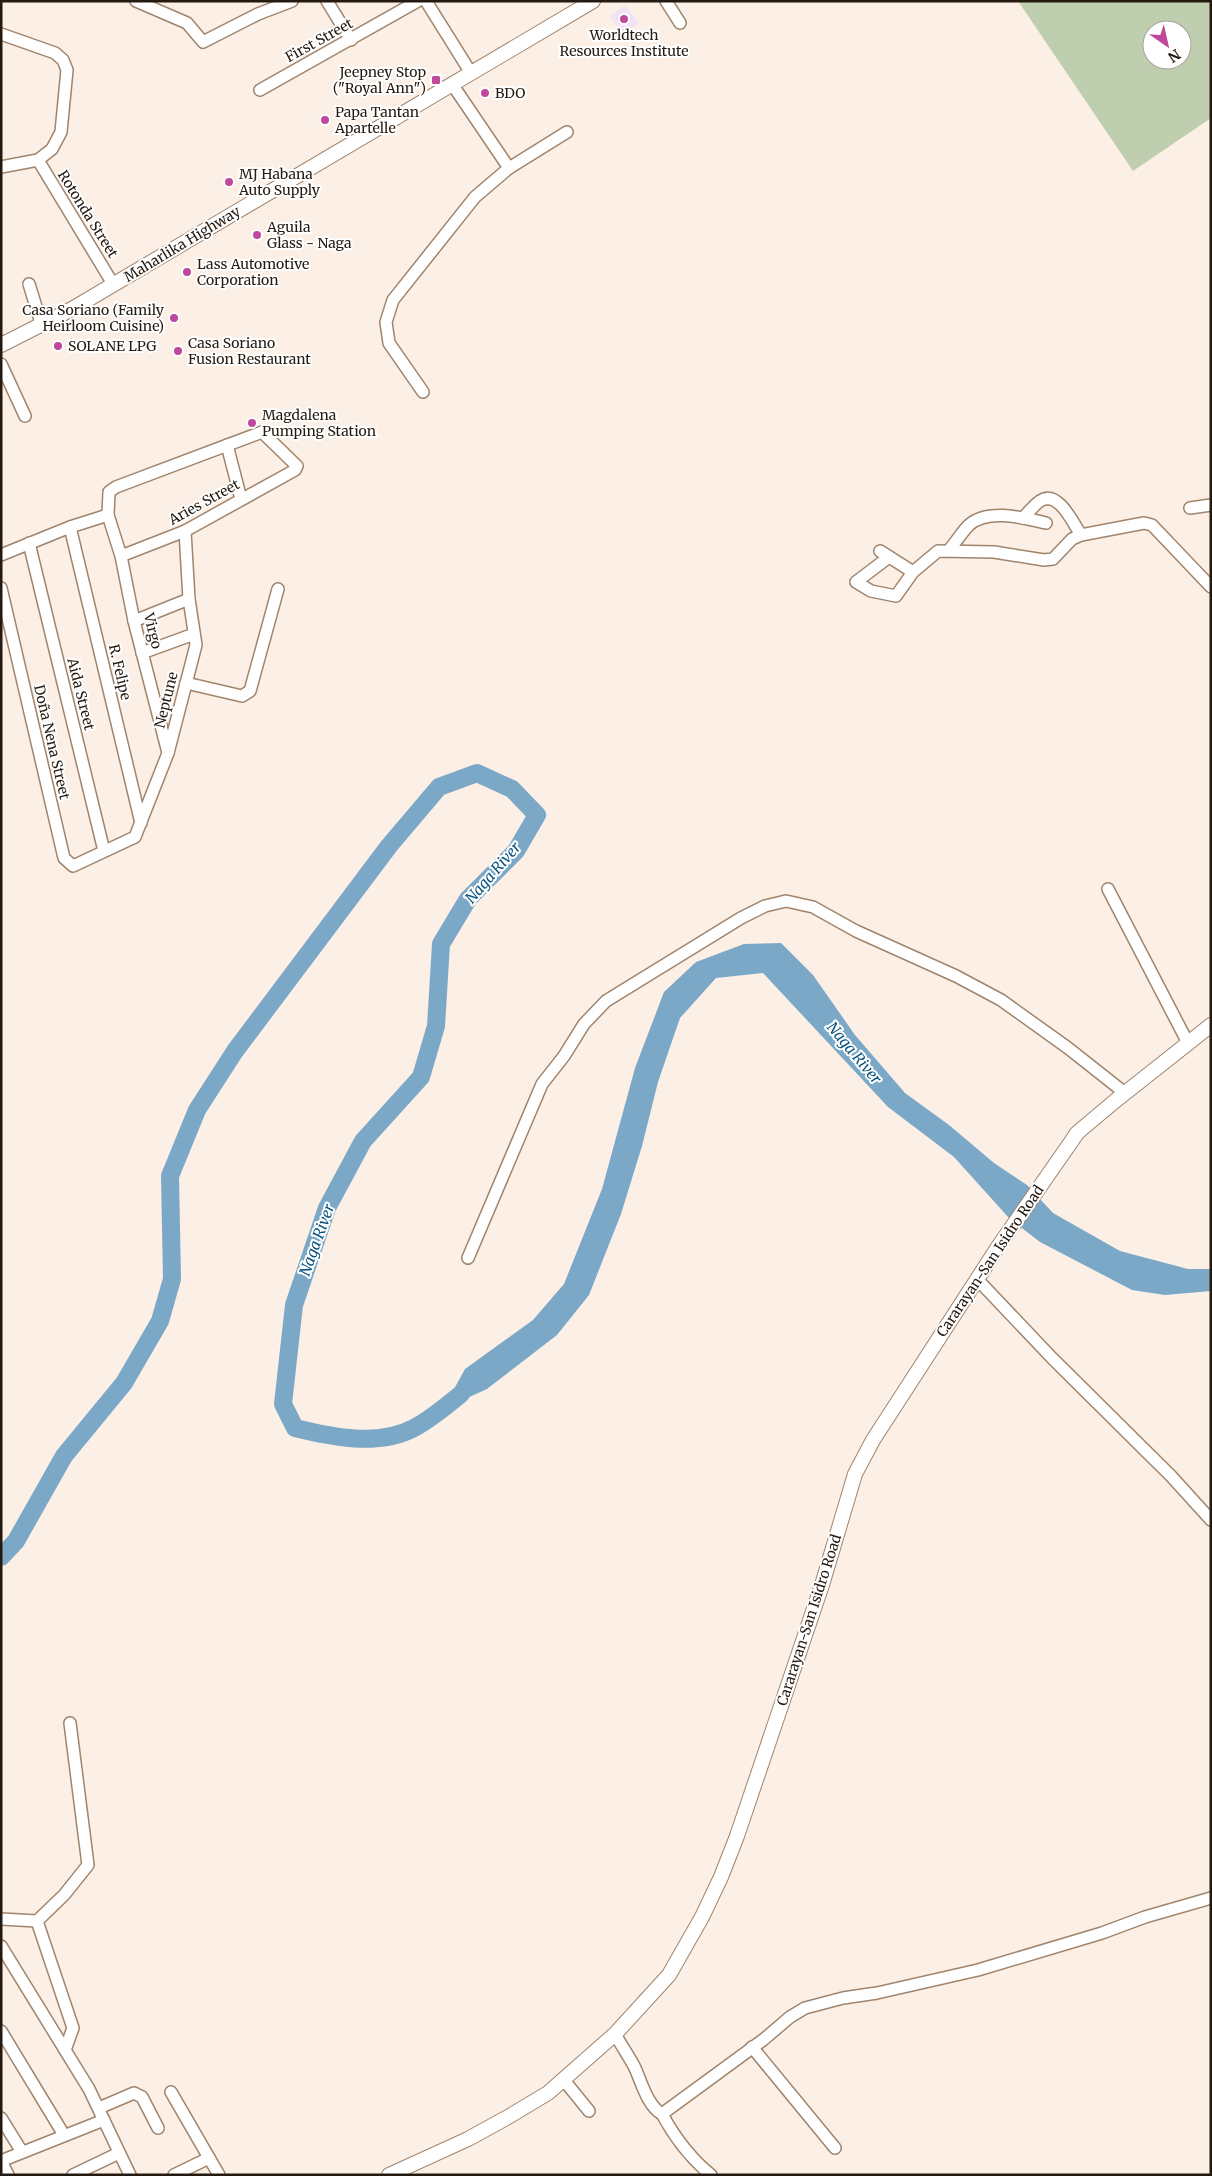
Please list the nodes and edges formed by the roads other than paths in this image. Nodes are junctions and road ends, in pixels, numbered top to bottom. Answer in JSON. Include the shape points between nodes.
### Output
{"nodes":[{"id":1,"x":292,"y":1,"type":"edge"},
{"id":2,"x":327,"y":1,"type":"edge"},
{"id":3,"x":418,"y":1,"type":"edge"},
{"id":4,"x":426,"y":1,"type":"edge"},
{"id":5,"x":592,"y":1,"type":"edge"},
{"id":6,"x":666,"y":1,"type":"edge"},
{"id":7,"x":140,"y":2,"type":"edge"},
{"id":8,"x":680,"y":23,"type":"dead end"},
{"id":9,"x":1,"y":35,"type":"edge"},
{"id":10,"x":351,"y":40,"type":"junction"},
{"id":11,"x":471,"y":73,"type":"junction"},
{"id":12,"x":452,"y":84,"type":"junction"},
{"id":13,"x":260,"y":90,"type":"dead end"},
{"id":14,"x":567,"y":132,"type":"dead end"},
{"id":15,"x":38,"y":160,"type":"junction"},
{"id":16,"x":1,"y":168,"type":"edge"},
{"id":17,"x":509,"y":168,"type":"junction"},
{"id":18,"x":30,"y":284,"type":"dead end"},
{"id":19,"x":114,"y":284,"type":"junction"},
{"id":20,"x":42,"y":326,"type":"junction"},
{"id":21,"x":1,"y":345,"type":"edge"},
{"id":22,"x":1,"y":364,"type":"edge"},
{"id":23,"x":423,"y":392,"type":"dead end"},
{"id":24,"x":25,"y":416,"type":"dead end"},
{"id":25,"x":228,"y":445,"type":"junction"},
{"id":26,"x":241,"y":499,"type":"junction"},
{"id":27,"x":1211,"y":505,"type":"edge"},
{"id":28,"x":1190,"y":508,"type":"dead end"},
{"id":29,"x":108,"y":515,"type":"junction"},
{"id":30,"x":1023,"y":518,"type":"junction"},
{"id":31,"x":1046,"y":523,"type":"dead end"},
{"id":32,"x":70,"y":527,"type":"junction"},
{"id":33,"x":185,"y":532,"type":"junction"},
{"id":34,"x":1081,"y":535,"type":"junction"},
{"id":35,"x":29,"y":544,"type":"junction"},
{"id":36,"x":949,"y":550,"type":"junction"},
{"id":37,"x":1,"y":555,"type":"edge"},
{"id":38,"x":121,"y":556,"type":"junction"},
{"id":39,"x":914,"y":572,"type":"junction"},
{"id":40,"x":1211,"y":587,"type":"edge"},
{"id":41,"x":1,"y":588,"type":"edge"},
{"id":42,"x":278,"y":589,"type":"dead end"},
{"id":43,"x":189,"y":599,"type":"junction"},
{"id":44,"x":134,"y":621,"type":"junction"},
{"id":45,"x":194,"y":634,"type":"junction"},
{"id":46,"x":142,"y":653,"type":"junction"},
{"id":47,"x":186,"y":682,"type":"junction"},
{"id":48,"x":168,"y":753,"type":"junction"},
{"id":49,"x":140,"y":823,"type":"junction"},
{"id":50,"x":104,"y":852,"type":"junction"},
{"id":51,"x":1108,"y":889,"type":"dead end"},
{"id":52,"x":1211,"y":1025,"type":"edge"},
{"id":53,"x":1188,"y":1043,"type":"junction"},
{"id":54,"x":1125,"y":1093,"type":"junction"},
{"id":55,"x":468,"y":1258,"type":"dead end"},
{"id":56,"x":977,"y":1279,"type":"junction"},
{"id":57,"x":1211,"y":1520,"type":"edge"},
{"id":58,"x":70,"y":1723,"type":"dead end"},
{"id":59,"x":1211,"y":1898,"type":"edge"},
{"id":60,"x":1,"y":1919,"type":"edge"},
{"id":61,"x":37,"y":1921,"type":"junction"},
{"id":62,"x":1,"y":1946,"type":"edge"},
{"id":63,"x":1,"y":2031,"type":"edge"},
{"id":64,"x":615,"y":2034,"type":"junction"},
{"id":65,"x":752,"y":2047,"type":"junction"},
{"id":66,"x":64,"y":2050,"type":"junction"},
{"id":67,"x":563,"y":2079,"type":"junction"},
{"id":68,"x":170,"y":2092,"type":"dead end"},
{"id":69,"x":98,"y":2108,"type":"junction"},
{"id":70,"x":589,"y":2111,"type":"dead end"},
{"id":71,"x":662,"y":2114,"type":"junction"},
{"id":72,"x":1,"y":2118,"type":"edge"},
{"id":73,"x":104,"y":2120,"type":"junction"},
{"id":74,"x":158,"y":2128,"type":"dead end"},
{"id":75,"x":64,"y":2135,"type":"junction"},
{"id":76,"x":835,"y":2148,"type":"dead end"},
{"id":77,"x":22,"y":2152,"type":"junction"},
{"id":78,"x":119,"y":2153,"type":"junction"},
{"id":79,"x":209,"y":2158,"type":"junction"},
{"id":80,"x":1,"y":2161,"type":"edge"},
{"id":81,"x":8,"y":2175,"type":"edge"},
{"id":82,"x":73,"y":2175,"type":"edge"},
{"id":83,"x":130,"y":2175,"type":"edge"},
{"id":84,"x":174,"y":2175,"type":"edge"},
{"id":85,"x":219,"y":2175,"type":"edge"},
{"id":86,"x":389,"y":2175,"type":"edge"},
{"id":87,"x":711,"y":2175,"type":"edge"}],
"edges":[{"from":1,"to":7,"type":"street","via":[[203,42],[187,23]]},
{"from":2,"to":10,"type":"street"},
{"from":3,"to":10,"type":"street","name":"First Street"},
{"from":4,"to":11,"type":"street"},
{"from":5,"to":11,"type":"main road","name":"Maharlika Highway"},
{"from":6,"to":8,"type":"street"},
{"from":9,"to":15,"type":"street","via":[[56,53],[67,70],[61,132],[52,149]]},
{"from":10,"to":13,"type":"street","name":"First Street"},
{"from":11,"to":12,"type":"main road","name":"Maharlika Highway"},
{"from":12,"to":17,"type":"street"},
{"from":12,"to":19,"type":"main road","name":"Maharlika Highway"},
{"from":14,"to":17,"type":"street"},
{"from":15,"to":16,"type":"street"},
{"from":15,"to":19,"type":"street","name":"Rotonda Street"},
{"from":17,"to":23,"type":"street","via":[[474,197],[393,300],[386,322],[389,343]]},
{"from":18,"to":20,"type":"street"},
{"from":19,"to":20,"type":"main road","name":"Maharlika Highway"},
{"from":20,"to":21,"type":"main road","name":"Maharlika Highway"},
{"from":22,"to":24,"type":"street"},
{"from":25,"to":26,"type":"street"},
{"from":25,"to":26,"type":"street","name":"Aries Street","via":[[262,432],[297,466]]},
{"from":25,"to":29,"type":"street","via":[[116,487],[109,492]]},
{"from":26,"to":33,"type":"street","name":"Aries Street"},
{"from":27,"to":28,"type":"street"},
{"from":29,"to":32,"type":"street"},
{"from":29,"to":38,"type":"street","name":"Virgo"},
{"from":30,"to":31,"type":"street"},
{"from":30,"to":34,"type":"street","via":[[1041,500],[1051,498],[1060,503]]},
{"from":30,"to":36,"type":"street","via":[[981,518],[970,524]]},
{"from":32,"to":35,"type":"street"},
{"from":32,"to":49,"type":"street","name":"R. Felipe"},
{"from":33,"to":38,"type":"street","name":"Aries Street"},
{"from":33,"to":43,"type":"street","name":"Neptune"},
{"from":34,"to":36,"type":"street","via":[[1072,539],[1054,559]]},
{"from":34,"to":40,"type":"street","via":[[1144,523],[1152,525]]},
{"from":35,"to":37,"type":"street"},
{"from":35,"to":50,"type":"street","name":"Aida Street"},
{"from":36,"to":39,"type":"street","via":[[938,551]]},
{"from":38,"to":44,"type":"street","name":"Virgo"},
{"from":39,"to":39,"type":"street","via":[[884,554],[856,582],[871,592],[896,596]]},
{"from":41,"to":50,"type":"street","name":"Doña Nena Street","via":[[64,858],[73,866]]},
{"from":42,"to":47,"type":"street","via":[[250,691],[242,696]]},
{"from":43,"to":44,"type":"street"},
{"from":43,"to":45,"type":"street","name":"Neptune"},
{"from":44,"to":46,"type":"street","name":"Virgo"},
{"from":45,"to":46,"type":"street"},
{"from":45,"to":47,"type":"street","name":"Neptune","via":[[196,645]]},
{"from":46,"to":48,"type":"street","name":"Virgo"},
{"from":47,"to":48,"type":"street","name":"Neptune"},
{"from":48,"to":49,"type":"street","name":"Neptune"},
{"from":49,"to":50,"type":"street","name":"Neptune","via":[[135,837]]},
{"from":51,"to":53,"type":"street"},
{"from":52,"to":53,"type":"main road","name":"Cararayan-San Isidro Road"},
{"from":53,"to":54,"type":"main road","name":"Cararayan-San Isidro Road"},
{"from":54,"to":55,"type":"street","via":[[1000,1000],[956,976],[891,948],[813,907],[786,901],[765,906],[713,933],[606,1001],[594,1012],[542,1084]]},
{"from":54,"to":56,"type":"main road","name":"Cararayan-San Isidro Road","via":[[1078,1133]]},
{"from":56,"to":57,"type":"street"},
{"from":56,"to":64,"type":"main road","name":"Cararayan-San Isidro Road","via":[[873,1440],[855,1474],[822,1585],[737,1836],[702,1917],[669,1975]]},
{"from":58,"to":61,"type":"street","via":[[88,1865]]},
{"from":59,"to":65,"type":"street","via":[[978,1970],[805,2008]]},
{"from":60,"to":61,"type":"street"},
{"from":61,"to":66,"type":"street","via":[[73,2028]]},
{"from":62,"to":66,"type":"street"},
{"from":63,"to":75,"type":"street"},
{"from":64,"to":67,"type":"main road","name":"Cararayan-San Isidro Road"},
{"from":64,"to":71,"type":"street","via":[[650,2101]]},
{"from":65,"to":71,"type":"street"},
{"from":65,"to":76,"type":"street"},
{"from":66,"to":69,"type":"street"},
{"from":67,"to":70,"type":"street"},
{"from":67,"to":86,"type":"main road","name":"Cararayan-San Isidro Road","via":[[548,2093],[508,2117]]},
{"from":68,"to":79,"type":"street"},
{"from":69,"to":73,"type":"street"},
{"from":69,"to":74,"type":"street","via":[[134,2093],[142,2097]]},
{"from":71,"to":87,"type":"street","via":[[686,2152]]},
{"from":72,"to":77,"type":"street"},
{"from":73,"to":75,"type":"street"},
{"from":73,"to":78,"type":"street"},
{"from":75,"to":77,"type":"street"},
{"from":77,"to":80,"type":"street"},
{"from":78,"to":82,"type":"street"},
{"from":78,"to":83,"type":"street"},
{"from":79,"to":84,"type":"street"},
{"from":79,"to":85,"type":"street"},
{"from":80,"to":81,"type":"street"}]}
